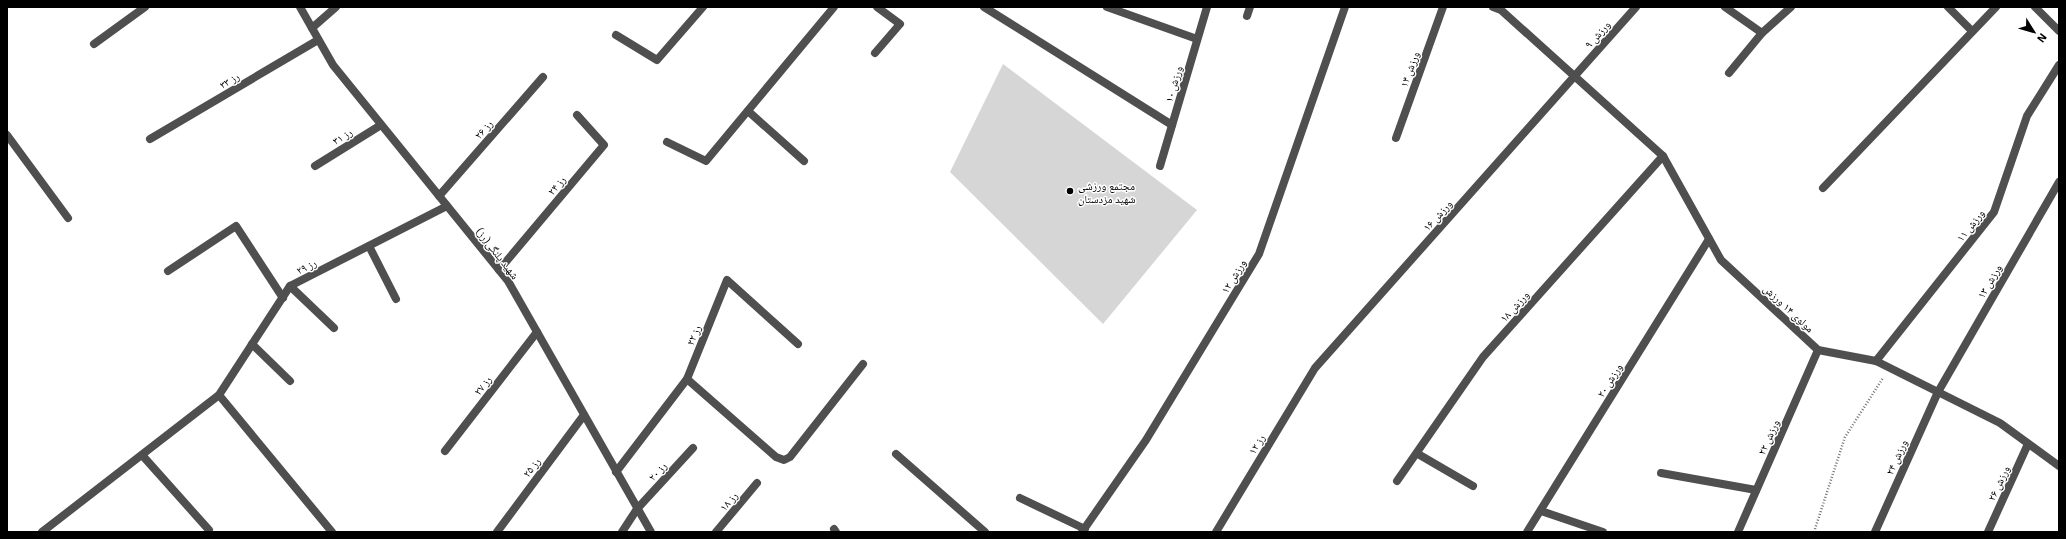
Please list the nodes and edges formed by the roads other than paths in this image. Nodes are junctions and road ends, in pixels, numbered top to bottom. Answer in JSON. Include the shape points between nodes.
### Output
{"nodes":[{"id":1,"x":145,"y":7,"type":"edge"},
{"id":2,"x":300,"y":7,"type":"edge"},
{"id":3,"x":336,"y":7,"type":"edge"},
{"id":4,"x":834,"y":7,"type":"edge"},
{"id":5,"x":877,"y":7,"type":"edge"},
{"id":6,"x":984,"y":7,"type":"edge"},
{"id":7,"x":1107,"y":7,"type":"edge"},
{"id":8,"x":1207,"y":7,"type":"edge"},
{"id":9,"x":1250,"y":7,"type":"edge"},
{"id":10,"x":1345,"y":7,"type":"edge"},
{"id":11,"x":1443,"y":7,"type":"edge"},
{"id":12,"x":1493,"y":7,"type":"edge"},
{"id":13,"x":1636,"y":7,"type":"edge"},
{"id":14,"x":1724,"y":7,"type":"edge"},
{"id":15,"x":1948,"y":7,"type":"edge"},
{"id":16,"x":1996,"y":7,"type":"edge"},
{"id":17,"x":2035,"y":7,"type":"edge"},
{"id":18,"x":701,"y":8,"type":"edge"},
{"id":19,"x":1791,"y":8,"type":"edge"},
{"id":20,"x":1247,"y":16,"type":"dead end"},
{"id":21,"x":312,"y":28,"type":"junction"},
{"id":22,"x":1972,"y":31,"type":"junction"},
{"id":23,"x":2059,"y":31,"type":"edge"},
{"id":24,"x":1762,"y":33,"type":"junction"},
{"id":25,"x":616,"y":35,"type":"dead end"},
{"id":26,"x":1197,"y":39,"type":"junction"},
{"id":27,"x":318,"y":40,"type":"junction"},
{"id":28,"x":94,"y":44,"type":"dead end"},
{"id":29,"x":875,"y":53,"type":"dead end"},
{"id":30,"x":2059,"y":64,"type":"edge"},
{"id":31,"x":1729,"y":73,"type":"dead end"},
{"id":32,"x":1575,"y":76,"type":"junction"},
{"id":33,"x":543,"y":77,"type":"dead end"},
{"id":34,"x":748,"y":111,"type":"junction"},
{"id":35,"x":577,"y":114,"type":"dead end"},
{"id":36,"x":381,"y":125,"type":"junction"},
{"id":37,"x":1172,"y":125,"type":"junction"},
{"id":38,"x":7,"y":135,"type":"edge"},
{"id":39,"x":1396,"y":138,"type":"dead end"},
{"id":40,"x":150,"y":139,"type":"dead end"},
{"id":41,"x":667,"y":142,"type":"dead end"},
{"id":42,"x":1663,"y":156,"type":"junction"},
{"id":43,"x":804,"y":161,"type":"dead end"},
{"id":44,"x":314,"y":166,"type":"dead end"},
{"id":45,"x":1160,"y":166,"type":"dead end"},
{"id":46,"x":2059,"y":182,"type":"edge"},
{"id":47,"x":1823,"y":188,"type":"dead end"},
{"id":48,"x":439,"y":196,"type":"junction"},
{"id":49,"x":448,"y":206,"type":"junction"},
{"id":50,"x":68,"y":218,"type":"dead end"},
{"id":51,"x":1709,"y":239,"type":"junction"},
{"id":52,"x":369,"y":246,"type":"junction"},
{"id":53,"x":500,"y":270,"type":"junction"},
{"id":54,"x":168,"y":271,"type":"dead end"},
{"id":55,"x":290,"y":286,"type":"junction"},
{"id":56,"x":282,"y":298,"type":"junction"},
{"id":57,"x":396,"y":300,"type":"dead end"},
{"id":58,"x":334,"y":328,"type":"dead end"},
{"id":59,"x":537,"y":332,"type":"junction"},
{"id":60,"x":252,"y":344,"type":"junction"},
{"id":61,"x":798,"y":344,"type":"dead end"},
{"id":62,"x":1818,"y":350,"type":"junction"},
{"id":63,"x":1876,"y":361,"type":"junction"},
{"id":64,"x":863,"y":364,"type":"dead end"},
{"id":65,"x":1315,"y":368,"type":"joint"},
{"id":66,"x":687,"y":380,"type":"junction"},
{"id":67,"x":290,"y":381,"type":"dead end"},
{"id":68,"x":1938,"y":392,"type":"junction"},
{"id":69,"x":219,"y":395,"type":"junction"},
{"id":70,"x":584,"y":415,"type":"junction"},
{"id":71,"x":2028,"y":444,"type":"junction"},
{"id":72,"x":693,"y":448,"type":"dead end"},
{"id":73,"x":445,"y":451,"type":"dead end"},
{"id":74,"x":896,"y":454,"type":"dead end"},
{"id":75,"x":1418,"y":454,"type":"junction"},
{"id":76,"x":142,"y":455,"type":"junction"},
{"id":77,"x":2059,"y":466,"type":"edge"},
{"id":78,"x":616,"y":472,"type":"junction"},
{"id":79,"x":1661,"y":473,"type":"dead end"},
{"id":80,"x":1397,"y":481,"type":"dead end"},
{"id":81,"x":757,"y":484,"type":"dead end"},
{"id":82,"x":1473,"y":486,"type":"dead end"},
{"id":83,"x":1756,"y":490,"type":"junction"},
{"id":84,"x":1020,"y":498,"type":"dead end"},
{"id":85,"x":637,"y":509,"type":"junction"},
{"id":86,"x":1541,"y":511,"type":"junction"},
{"id":87,"x":209,"y":530,"type":"dead end"},
{"id":88,"x":1083,"y":531,"type":"edge"},
{"id":89,"x":42,"y":532,"type":"edge"},
{"id":90,"x":332,"y":532,"type":"edge"},
{"id":91,"x":497,"y":532,"type":"edge"},
{"id":92,"x":622,"y":532,"type":"edge"},
{"id":93,"x":651,"y":532,"type":"edge"},
{"id":94,"x":716,"y":532,"type":"edge"},
{"id":95,"x":985,"y":532,"type":"edge"},
{"id":96,"x":1216,"y":532,"type":"edge"},
{"id":97,"x":1527,"y":532,"type":"edge"},
{"id":98,"x":1603,"y":532,"type":"edge"},
{"id":99,"x":1738,"y":532,"type":"edge"},
{"id":100,"x":1875,"y":532,"type":"edge"},
{"id":101,"x":1988,"y":532,"type":"edge"}],
"edges":[{"from":1,"to":28,"type":"street"},
{"from":2,"to":21,"type":"street","name":"شهید پلنگی(رز)"},
{"from":3,"to":21,"type":"street"},
{"from":4,"to":34,"type":"street"},
{"from":5,"to":29,"type":"street","via":[[900,24]]},
{"from":6,"to":37,"type":"street"},
{"from":7,"to":26,"type":"street"},
{"from":8,"to":26,"type":"street","name":"ورزش ۱۰"},
{"from":9,"to":20,"type":"street"},
{"from":10,"to":88,"type":"street","name":"ورزش ۱۲","via":[[1259,254],[1146,440]]},
{"from":11,"to":39,"type":"street","name":"ورزش ۱۴"},
{"from":12,"to":32,"type":"street","name":"مولوی ۱۴ ورزش","via":[[1501,10]]},
{"from":13,"to":32,"type":"street","name":"ورزش ۹"},
{"from":14,"to":24,"type":"street"},
{"from":15,"to":22,"type":"street"},
{"from":16,"to":22,"type":"street"},
{"from":17,"to":23,"type":"street"},
{"from":18,"to":25,"type":"street","via":[[657,60]]},
{"from":19,"to":24,"type":"street"},
{"from":21,"to":27,"type":"street","name":"شهید پلنگی(رز)"},
{"from":22,"to":47,"type":"street"},
{"from":24,"to":31,"type":"street"},
{"from":26,"to":37,"type":"street","name":"ورزش ۱۰"},
{"from":27,"to":36,"type":"street","name":"شهید پلنگی(رز)","via":[[333,65]]},
{"from":27,"to":40,"type":"street","name":"رز ۳۳"},
{"from":30,"to":63,"type":"street","name":"ورزش ۱۱","via":[[2027,116],[1994,212]]},
{"from":32,"to":42,"type":"street","name":"مولوی ۱۴ ورزش"},
{"from":32,"to":65,"type":"street","name":"ورزش ۱۶"},
{"from":33,"to":48,"type":"street","name":"رز ۲۶"},
{"from":34,"to":41,"type":"street","via":[[706,161]]},
{"from":34,"to":43,"type":"street"},
{"from":35,"to":53,"type":"street","name":"رز ۲۴","via":[[604,145]]},
{"from":36,"to":44,"type":"street","name":"رز ۳۱"},
{"from":36,"to":48,"type":"street","name":"شهید پلنگی(رز)"},
{"from":37,"to":45,"type":"street","name":"ورزش ۱۰"},
{"from":38,"to":50,"type":"street"},
{"from":42,"to":51,"type":"street","name":"مولوی ۱۴ ورزش"},
{"from":42,"to":75,"type":"street","name":"ورزش ۱۸","via":[[1483,357]]},
{"from":46,"to":68,"type":"street","name":"ورزش ۱۳"},
{"from":48,"to":49,"type":"street","name":"شهید پلنگی(رز)"},
{"from":49,"to":52,"type":"street","name":"رز ۲۹"},
{"from":49,"to":53,"type":"street","name":"شهید پلنگی(رز)"},
{"from":51,"to":62,"type":"street","name":"مولوی ۱۴ ورزش","via":[[1721,260]]},
{"from":51,"to":86,"type":"street","name":"ورزش ۲۰"},
{"from":52,"to":55,"type":"street","name":"رز ۲۹"},
{"from":52,"to":57,"type":"street"},
{"from":53,"to":59,"type":"street","name":"شهید پلنگی(رز)"},
{"from":54,"to":56,"type":"street","via":[[236,226]]},
{"from":55,"to":56,"type":"street","name":"رز ۲۹"},
{"from":55,"to":58,"type":"street"},
{"from":56,"to":60,"type":"street","name":"رز ۲۹"},
{"from":59,"to":70,"type":"street","name":"شهید پلنگی(رز)"},
{"from":59,"to":73,"type":"street","name":"رز ۲۷"},
{"from":60,"to":67,"type":"street"},
{"from":60,"to":69,"type":"street","name":"رز ۲۹"},
{"from":61,"to":66,"type":"street","name":"رز ۲۲","via":[[727,280]]},
{"from":62,"to":63,"type":"street"},
{"from":62,"to":83,"type":"street","name":"ورزش ۲۲"},
{"from":63,"to":68,"type":"street"},
{"from":64,"to":66,"type":"street","via":[[790,457],[784,460],[776,457]]},
{"from":65,"to":96,"type":"street","name":"رز ۱۲"},
{"from":66,"to":78,"type":"street","name":"رز ۲۲"},
{"from":68,"to":71,"type":"street","via":[[2000,423]]},
{"from":68,"to":100,"type":"street","name":"ورزش ۲۴"},
{"from":69,"to":76,"type":"street","name":"رز ۲۹"},
{"from":69,"to":90,"type":"street"},
{"from":70,"to":78,"type":"street","name":"شهید پلنگی(رز)"},
{"from":70,"to":91,"type":"street","name":"رز ۲۵"},
{"from":71,"to":77,"type":"street"},
{"from":71,"to":101,"type":"street","name":"ورزش ۲۶"},
{"from":72,"to":85,"type":"street","name":"رز ۲۰"},
{"from":74,"to":95,"type":"street"},
{"from":75,"to":80,"type":"street","name":"ورزش ۱۸"},
{"from":75,"to":82,"type":"street"},
{"from":76,"to":87,"type":"street"},
{"from":76,"to":89,"type":"street","name":"رز ۲۹"},
{"from":78,"to":85,"type":"street","name":"شهید پلنگی(رز)"},
{"from":79,"to":83,"type":"street"},
{"from":81,"to":94,"type":"street","name":"رز ۱۸"},
{"from":83,"to":99,"type":"street","name":"ورزش ۲۲"},
{"from":84,"to":88,"type":"street"},
{"from":85,"to":92,"type":"street","name":"رز ۲۰"},
{"from":85,"to":93,"type":"street","name":"شهید پلنگی(رز)"},
{"from":86,"to":97,"type":"street","name":"ورزش ۲۰"},
{"from":86,"to":98,"type":"street"}]}
